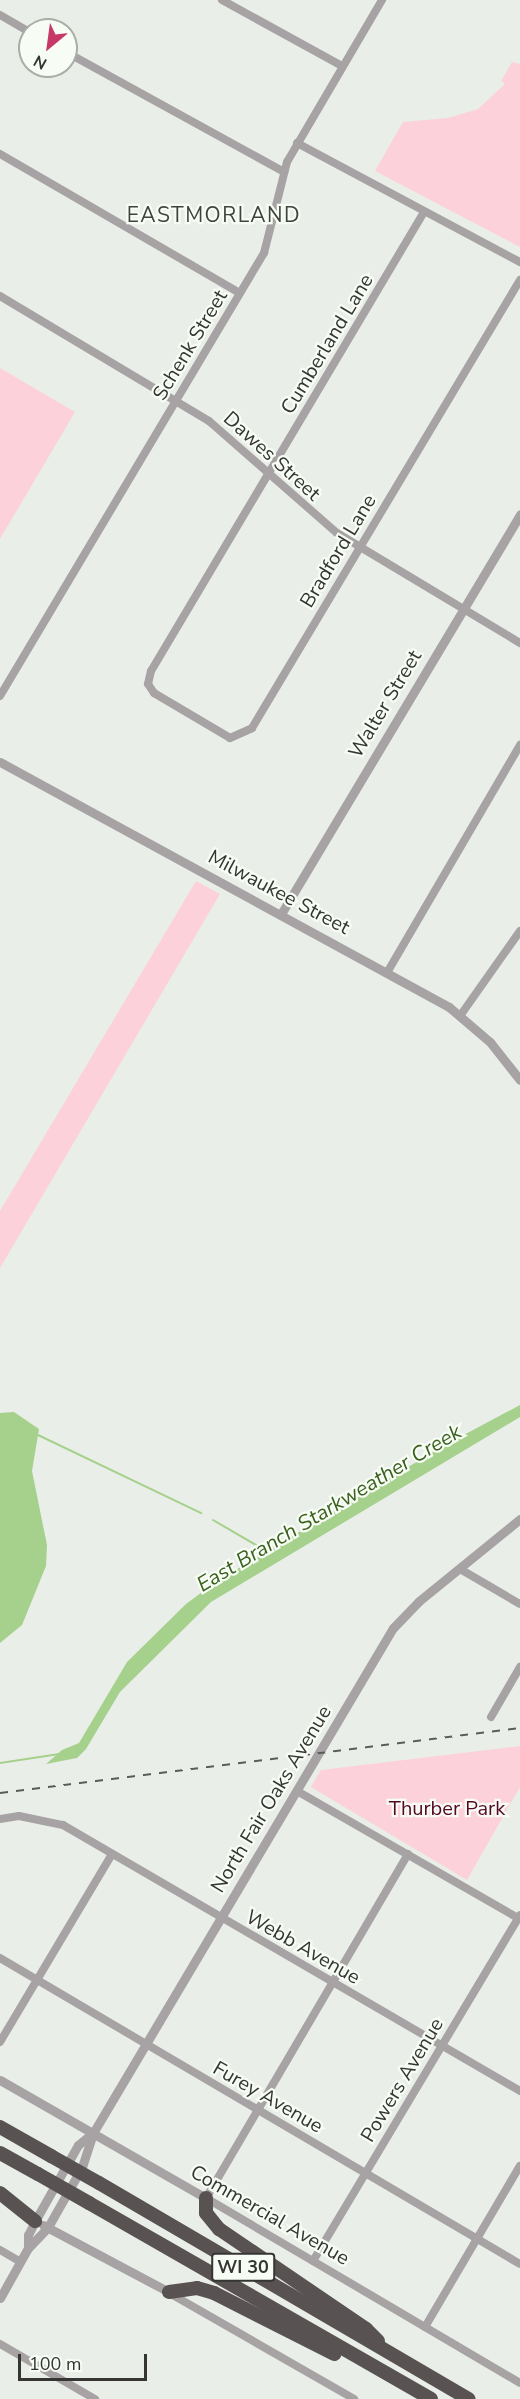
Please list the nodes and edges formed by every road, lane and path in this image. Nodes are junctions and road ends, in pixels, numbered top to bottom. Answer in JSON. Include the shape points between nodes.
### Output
{"nodes":[{"id":1,"x":222,"y":0,"type":"edge"},
{"id":2,"x":382,"y":0,"type":"edge"},
{"id":3,"x":0,"y":15,"type":"edge"},
{"id":4,"x":18,"y":25,"type":"edge"},
{"id":5,"x":78,"y":59,"type":"edge"},
{"id":6,"x":342,"y":66,"type":"junction"},
{"id":7,"x":297,"y":143,"type":"junction"},
{"id":8,"x":0,"y":154,"type":"edge"},
{"id":9,"x":284,"y":172,"type":"junction"},
{"id":10,"x":424,"y":212,"type":"junction"},
{"id":11,"x":520,"y":262,"type":"edge"},
{"id":12,"x":520,"y":280,"type":"edge"},
{"id":13,"x":240,"y":293,"type":"junction"},
{"id":14,"x":0,"y":296,"type":"edge"},
{"id":15,"x":176,"y":400,"type":"junction"},
{"id":16,"x":269,"y":474,"type":"junction"},
{"id":17,"x":520,"y":514,"type":"edge"},
{"id":18,"x":359,"y":547,"type":"junction"},
{"id":19,"x":464,"y":609,"type":"junction"},
{"id":20,"x":520,"y":643,"type":"edge"},
{"id":21,"x":149,"y":679,"type":"joint"},
{"id":22,"x":0,"y":696,"type":"edge"},
{"id":23,"x":520,"y":745,"type":"edge"},
{"id":24,"x":520,"y":757,"type":"edge"},
{"id":25,"x":0,"y":762,"type":"edge"},
{"id":26,"x":506,"y":768,"type":"junction"},
{"id":27,"x":281,"y":914,"type":"junction"},
{"id":28,"x":520,"y":932,"type":"edge"},
{"id":29,"x":388,"y":971,"type":"junction"},
{"id":30,"x":460,"y":1016,"type":"junction"},
{"id":31,"x":520,"y":1080,"type":"edge"},
{"id":32,"x":520,"y":1519,"type":"edge"},
{"id":33,"x":460,"y":1569,"type":"junction"},
{"id":34,"x":520,"y":1604,"type":"edge"},
{"id":35,"x":520,"y":1667,"type":"edge"},
{"id":36,"x":491,"y":1717,"type":"dead end"},
{"id":37,"x":297,"y":1791,"type":"junction"},
{"id":38,"x":0,"y":1819,"type":"edge"},
{"id":39,"x":112,"y":1854,"type":"junction"},
{"id":40,"x":408,"y":1854,"type":"junction"},
{"id":41,"x":519,"y":1917,"type":"edge"},
{"id":42,"x":221,"y":1918,"type":"junction"},
{"id":43,"x":0,"y":1959,"type":"edge"},
{"id":44,"x":37,"y":1980,"type":"junction"},
{"id":45,"x":332,"y":1983,"type":"junction"},
{"id":46,"x":0,"y":2042,"type":"edge"},
{"id":47,"x":146,"y":2044,"type":"junction"},
{"id":48,"x":441,"y":2047,"type":"junction"},
{"id":49,"x":0,"y":2080,"type":"edge"},
{"id":50,"x":520,"y":2091,"type":"edge"},
{"id":51,"x":258,"y":2110,"type":"junction"},
{"id":52,"x":0,"y":2127,"type":"edge"},
{"id":53,"x":93,"y":2133,"type":"junction"},
{"id":54,"x":0,"y":2153,"type":"edge"},
{"id":55,"x":520,"y":2166,"type":"edge"},
{"id":56,"x":366,"y":2174,"type":"junction"},
{"id":57,"x":0,"y":2193,"type":"edge"},
{"id":58,"x":206,"y":2198,"type":"junction"},
{"id":59,"x":41,"y":2224,"type":"junction"},
{"id":60,"x":477,"y":2239,"type":"junction"},
{"id":61,"x":28,"y":2248,"type":"junction"},
{"id":62,"x":0,"y":2250,"type":"edge"},
{"id":63,"x":313,"y":2261,"type":"junction"},
{"id":64,"x":21,"y":2262,"type":"junction"},
{"id":65,"x":520,"y":2264,"type":"edge"},
{"id":66,"x":169,"y":2292,"type":"junction"},
{"id":67,"x":0,"y":2298,"type":"edge"},
{"id":68,"x":425,"y":2327,"type":"junction"},
{"id":69,"x":0,"y":2344,"type":"edge"},
{"id":70,"x":387,"y":2352,"type":"junction"},
{"id":71,"x":520,"y":2383,"type":"edge"},
{"id":72,"x":92,"y":2398,"type":"edge"},
{"id":73,"x":354,"y":2399,"type":"edge"},
{"id":74,"x":423,"y":2399,"type":"edge"},
{"id":75,"x":431,"y":2399,"type":"edge"},
{"id":76,"x":468,"y":2399,"type":"edge"}],
"edges":[{"from":1,"to":6,"type":"street"},
{"from":2,"to":6,"type":"street","name":"Schenk Street"},
{"from":3,"to":4,"type":"street"},
{"from":5,"to":9,"type":"street"},
{"from":6,"to":7,"type":"street","name":"Schenk Street"},
{"from":7,"to":9,"type":"street","name":"Schenk Street"},
{"from":7,"to":10,"type":"street"},
{"from":8,"to":13,"type":"street"},
{"from":9,"to":13,"type":"street","name":"Schenk Street","via":[[264,253]]},
{"from":10,"to":11,"type":"street"},
{"from":10,"to":16,"type":"street","name":"Cumberland Lane"},
{"from":12,"to":18,"type":"street","name":"Bradford Lane"},
{"from":13,"to":15,"type":"street","name":"Schenk Street"},
{"from":14,"to":15,"type":"street","name":"Dawes Street"},
{"from":15,"to":16,"type":"street","name":"Dawes Street","via":[[235,440]]},
{"from":15,"to":22,"type":"street","name":"Schenk Street"},
{"from":16,"to":18,"type":"street","name":"Dawes Street","via":[[303,506]]},
{"from":16,"to":21,"type":"street","name":"Cumberland Lane"},
{"from":17,"to":19,"type":"street","name":"Walter Street"},
{"from":18,"to":19,"type":"street","name":"Dawes Street"},
{"from":18,"to":21,"type":"street","name":"Bradford Lane","via":[[252,728],[243,735],[230,738],[153,693]]},
{"from":19,"to":20,"type":"street","name":"Dawes Street"},
{"from":19,"to":27,"type":"street","name":"Walter Street"},
{"from":23,"to":26,"type":"street"},
{"from":24,"to":26,"type":"street"},
{"from":25,"to":27,"type":"street","name":"Milwaukee Street"},
{"from":26,"to":29,"type":"street"},
{"from":27,"to":29,"type":"street","name":"Milwaukee Street"},
{"from":28,"to":30,"type":"street"},
{"from":29,"to":30,"type":"street","name":"Milwaukee Street"},
{"from":30,"to":31,"type":"street","name":"Milwaukee Street","via":[[490,1042]]},
{"from":32,"to":33,"type":"street","name":"North Fair Oaks Avenue"},
{"from":33,"to":34,"type":"street"},
{"from":33,"to":37,"type":"street","name":"North Fair Oaks Avenue","via":[[399,1620]]},
{"from":35,"to":36,"type":"street"},
{"from":37,"to":40,"type":"street"},
{"from":37,"to":42,"type":"street","name":"North Fair Oaks Avenue"},
{"from":38,"to":39,"type":"street","name":"Webb Avenue","via":[[19,1816],[63,1825]]},
{"from":39,"to":42,"type":"street","name":"Webb Avenue"},
{"from":39,"to":44,"type":"street"},
{"from":40,"to":41,"type":"street"},
{"from":40,"to":45,"type":"street"},
{"from":41,"to":48,"type":"street","name":"Powers Avenue"},
{"from":42,"to":45,"type":"street","name":"Webb Avenue"},
{"from":42,"to":47,"type":"street","name":"North Fair Oaks Avenue"},
{"from":43,"to":44,"type":"street","name":"Furey Avenue"},
{"from":44,"to":46,"type":"street"},
{"from":44,"to":47,"type":"street","name":"Furey Avenue"},
{"from":45,"to":48,"type":"street","name":"Webb Avenue"},
{"from":45,"to":51,"type":"street"},
{"from":47,"to":51,"type":"street","name":"Furey Avenue"},
{"from":47,"to":53,"type":"street","name":"North Fair Oaks Avenue"},
{"from":48,"to":50,"type":"street","name":"Webb Avenue"},
{"from":48,"to":56,"type":"street","name":"Powers Avenue"},
{"from":49,"to":53,"type":"street","name":"Commercial Avenue"},
{"from":51,"to":56,"type":"street","name":"Furey Avenue"},
{"from":51,"to":58,"type":"street"},
{"from":52,"to":70,"type":"highway","number":"WI 30","bridge":true},
{"from":53,"to":58,"type":"street","name":"Commercial Avenue"},
{"from":53,"to":59,"type":"street","name":"North Fair Oaks Avenue","via":[[82,2167]]},
{"from":53,"to":59,"type":"street","name":"North Fair Oaks Avenue","via":[[78,2145]]},
{"from":54,"to":75,"type":"highway","number":"WI 30","bridge":true},
{"from":55,"to":60,"type":"street"},
{"from":56,"to":60,"type":"street","name":"Furey Avenue"},
{"from":56,"to":63,"type":"street","name":"Powers Avenue"},
{"from":57,"to":59,"type":"highway"},
{"from":58,"to":63,"type":"street","name":"Commercial Avenue"},
{"from":58,"to":70,"type":"highway","via":[[206,2213],[219,2229],[366,2329]]},
{"from":59,"to":61,"type":"street","name":"North Fair Oaks Avenue"},
{"from":59,"to":61,"type":"street","name":"North Fair Oaks Avenue","via":[[28,2235]]},
{"from":59,"to":66,"type":"street"},
{"from":60,"to":65,"type":"street","name":"Furey Avenue"},
{"from":60,"to":68,"type":"street"},
{"from":61,"to":64,"type":"street","name":"North Fair Oaks Avenue"},
{"from":62,"to":64,"type":"street"},
{"from":63,"to":68,"type":"street","name":"Commercial Avenue"},
{"from":64,"to":67,"type":"street","name":"North Fair Oaks Avenue"},
{"from":66,"to":73,"type":"street"},
{"from":66,"to":74,"type":"highway","via":[[190,2288],[214,2293]]},
{"from":68,"to":71,"type":"street","name":"Commercial Avenue"},
{"from":69,"to":72,"type":"street"},
{"from":70,"to":76,"type":"highway","number":"WI 30"}]}
